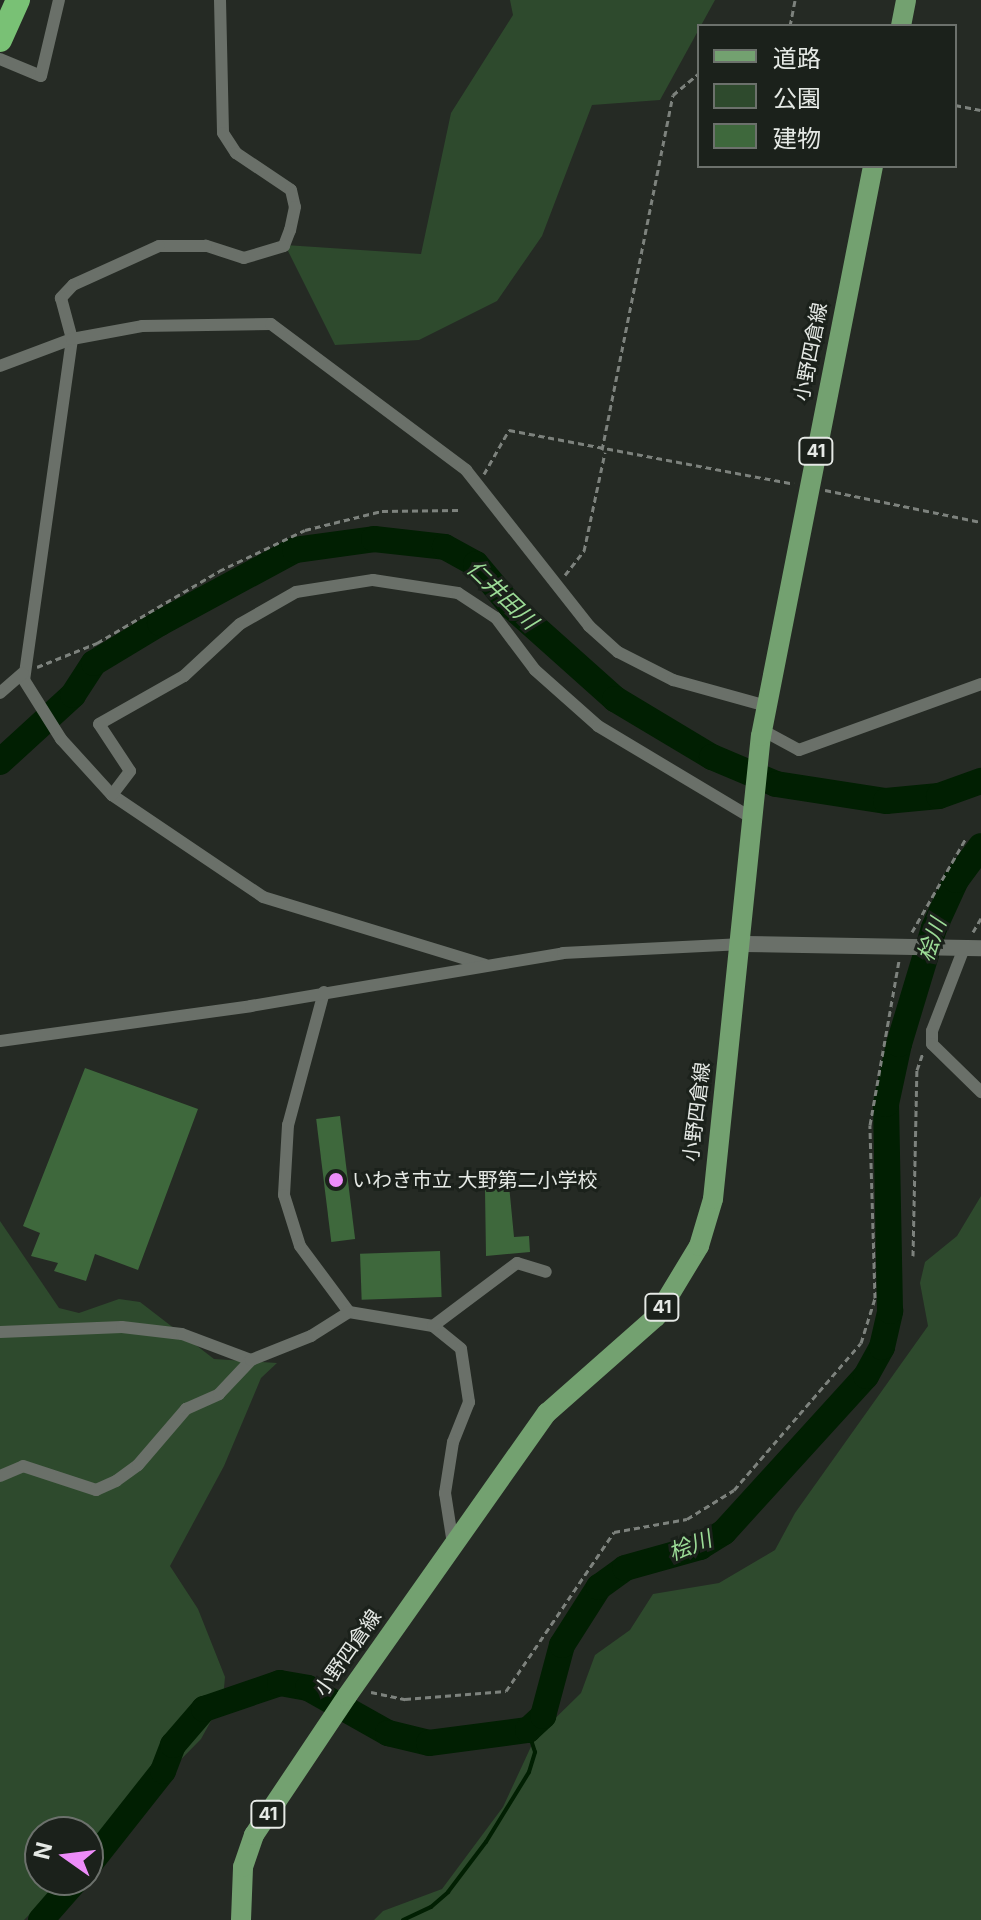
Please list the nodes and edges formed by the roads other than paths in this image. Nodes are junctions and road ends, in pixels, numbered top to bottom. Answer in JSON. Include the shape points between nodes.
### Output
{"nodes":[{"id":1,"x":18,"y":0,"type":"edge"},
{"id":2,"x":59,"y":0,"type":"edge"},
{"id":3,"x":220,"y":0,"type":"edge"},
{"id":4,"x":906,"y":0,"type":"edge"},
{"id":5,"x":901,"y":24,"type":"edge"},
{"id":6,"x":0,"y":40,"type":"edge"},
{"id":7,"x":0,"y":59,"type":"edge"},
{"id":8,"x":873,"y":168,"type":"edge"},
{"id":9,"x":72,"y":339,"type":"junction"},
{"id":10,"x":0,"y":366,"type":"edge"},
{"id":11,"x":24,"y":677,"type":"junction"},
{"id":12,"x":981,"y":684,"type":"edge"},
{"id":13,"x":0,"y":693,"type":"edge"},
{"id":14,"x":767,"y":706,"type":"junction"},
{"id":15,"x":762,"y":733,"type":"junction"},
{"id":16,"x":112,"y":795,"type":"junction"},
{"id":17,"x":752,"y":818,"type":"junction"},
{"id":18,"x":743,"y":944,"type":"junction"},
{"id":19,"x":972,"y":948,"type":"edge"},
{"id":20,"x":485,"y":965,"type":"junction"},
{"id":21,"x":324,"y":992,"type":"junction"},
{"id":22,"x":0,"y":1041,"type":"edge"},
{"id":23,"x":981,"y":1092,"type":"edge"},
{"id":24,"x":546,"y":1272,"type":"dead end"},
{"id":25,"x":349,"y":1312,"type":"junction"},
{"id":26,"x":433,"y":1326,"type":"junction"},
{"id":27,"x":0,"y":1332,"type":"edge"},
{"id":28,"x":251,"y":1360,"type":"junction"},
{"id":29,"x":0,"y":1476,"type":"edge"},
{"id":30,"x":453,"y":1544,"type":"junction"},
{"id":31,"x":241,"y":1920,"type":"edge"}],
"edges":[{"from":1,"to":6,"type":"highway"},
{"from":2,"to":7,"type":"street","via":[[41,76]]},
{"from":3,"to":9,"type":"street","via":[[223,133],[236,153],[291,190],[295,207],[284,246],[244,258],[206,246],[159,246],[73,285],[61,298]]},
{"from":4,"to":5,"type":"main road"},
{"from":8,"to":14,"type":"main road","name":"小野四倉線","number":"41"},
{"from":9,"to":10,"type":"street"},
{"from":9,"to":11,"type":"street"},
{"from":9,"to":14,"type":"street","via":[[142,326],[271,324],[445,451],[478,484],[589,626],[646,669]]},
{"from":11,"to":13,"type":"street"},
{"from":11,"to":16,"type":"street","via":[[61,739]]},
{"from":12,"to":15,"type":"street","via":[[799,750]]},
{"from":14,"to":15,"type":"main road","name":"小野四倉線","number":"41"},
{"from":15,"to":17,"type":"main road","name":"小野四倉線","number":"41"},
{"from":16,"to":17,"type":"street","via":[[130,771],[99,724],[184,676],[240,624],[296,592],[373,580],[458,593],[496,618],[535,670],[598,726]]},
{"from":16,"to":20,"type":"street","via":[[263,897]]},
{"from":17,"to":18,"type":"main road","name":"小野四倉線","number":"41"},
{"from":18,"to":19,"type":"street"},
{"from":18,"to":20,"type":"street","via":[[578,951]]},
{"from":18,"to":30,"type":"main road","name":"小野四倉線","number":"41","via":[[716,1130],[713,1199],[699,1246],[656,1317],[547,1413]]},
{"from":19,"to":23,"type":"street","via":[[932,1031],[937,1053]]},
{"from":20,"to":21,"type":"street"},
{"from":21,"to":22,"type":"street"},
{"from":21,"to":25,"type":"street","via":[[288,1125],[284,1195],[300,1246]]},
{"from":24,"to":26,"type":"street","via":[[517,1263]]},
{"from":25,"to":26,"type":"street"},
{"from":25,"to":28,"type":"street","via":[[311,1336]]},
{"from":26,"to":30,"type":"street","via":[[461,1349],[467,1367],[469,1402],[453,1442],[445,1493]]},
{"from":27,"to":28,"type":"street","via":[[122,1327],[182,1334]]},
{"from":28,"to":29,"type":"street","via":[[219,1394],[186,1409],[138,1465],[116,1481],[96,1490],[23,1466]]},
{"from":30,"to":31,"type":"main road","name":"小野四倉線","number":"41","via":[[254,1835],[243,1867]]}]}
